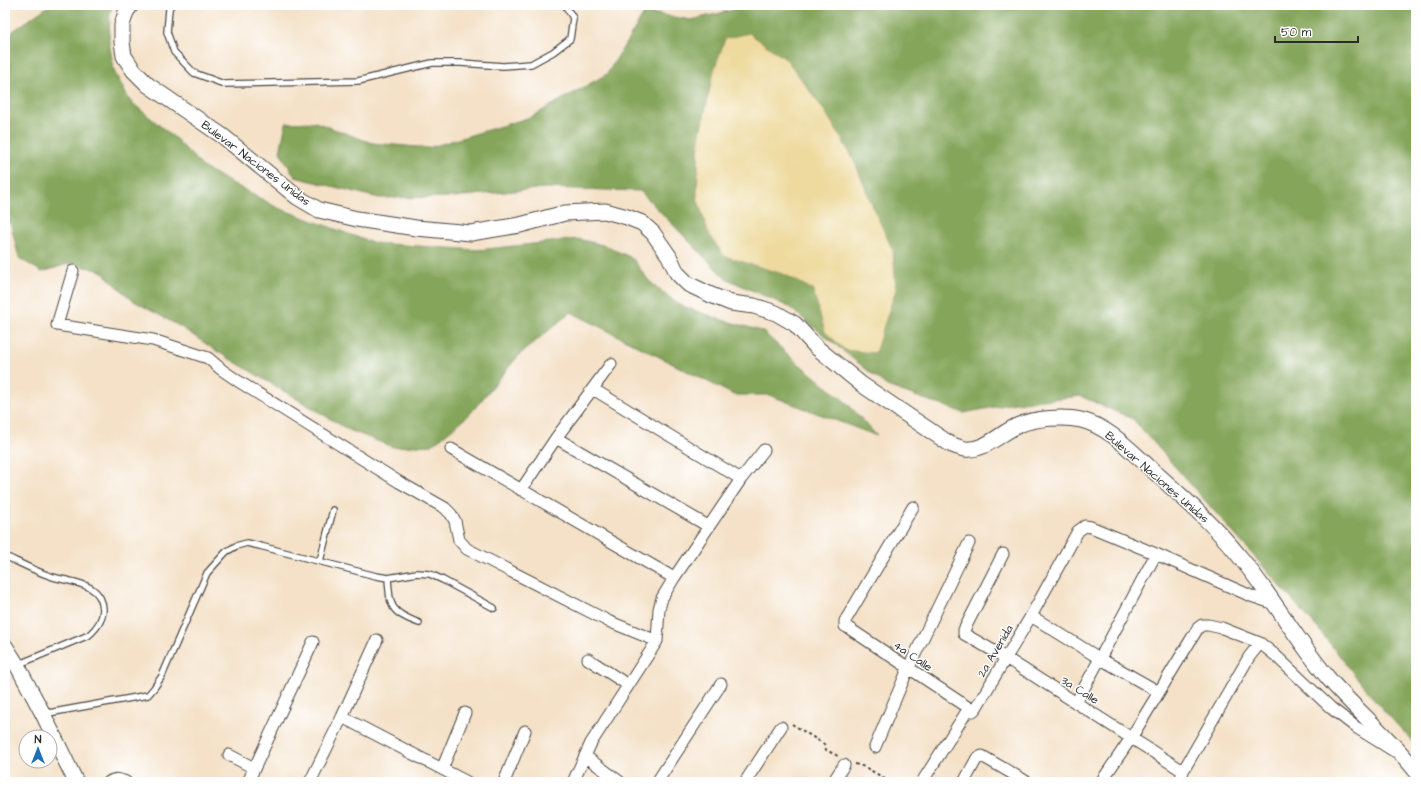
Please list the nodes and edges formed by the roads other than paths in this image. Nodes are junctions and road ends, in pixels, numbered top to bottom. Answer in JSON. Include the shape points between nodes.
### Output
{"nodes":[{"id":1,"x":131,"y":5,"type":"edge"},
{"id":2,"x":171,"y":5,"type":"edge"},
{"id":3,"x":565,"y":5,"type":"edge"},
{"id":4,"x":73,"y":271,"type":"dead end"},
{"id":5,"x":611,"y":364,"type":"dead end"},
{"id":6,"x":593,"y":389,"type":"junction"},
{"id":7,"x":556,"y":438,"type":"junction"},
{"id":8,"x":451,"y":449,"type":"dead end"},
{"id":9,"x":764,"y":450,"type":"dead end"},
{"id":10,"x":741,"y":479,"type":"junction"},
{"id":11,"x":521,"y":490,"type":"junction"},
{"id":12,"x":913,"y":507,"type":"dead end"},
{"id":13,"x":333,"y":510,"type":"dead end"},
{"id":14,"x":708,"y":526,"type":"junction"},
{"id":15,"x":969,"y":543,"type":"dead end"},
{"id":16,"x":1003,"y":554,"type":"dead end"},
{"id":17,"x":1156,"y":554,"type":"junction"},
{"id":18,"x":5,"y":556,"type":"edge"},
{"id":19,"x":320,"y":562,"type":"junction"},
{"id":20,"x":388,"y":578,"type":"junction"},
{"id":21,"x":674,"y":578,"type":"junction"},
{"id":22,"x":1275,"y":604,"type":"junction"},
{"id":23,"x":494,"y":608,"type":"dead end"},
{"id":24,"x":1031,"y":616,"type":"junction"},
{"id":25,"x":419,"y":623,"type":"dead end"},
{"id":26,"x":377,"y":640,"type":"dead end"},
{"id":27,"x":657,"y":641,"type":"junction"},
{"id":28,"x":313,"y":642,"type":"dead end"},
{"id":29,"x":1260,"y":643,"type":"junction"},
{"id":30,"x":5,"y":646,"type":"edge"},
{"id":31,"x":1006,"y":658,"type":"junction"},
{"id":32,"x":1099,"y":658,"type":"junction"},
{"id":33,"x":588,"y":659,"type":"dead end"},
{"id":34,"x":17,"y":665,"type":"junction"},
{"id":35,"x":908,"y":669,"type":"junction"},
{"id":36,"x":721,"y":684,"type":"dead end"},
{"id":37,"x":628,"y":685,"type":"junction"},
{"id":38,"x":1159,"y":692,"type":"junction"},
{"id":39,"x":1076,"y":703,"type":"junction"},
{"id":40,"x":969,"y":708,"type":"junction"},
{"id":41,"x":465,"y":713,"type":"dead end"},
{"id":42,"x":43,"y":714,"type":"junction"},
{"id":43,"x":342,"y":717,"type":"junction"},
{"id":44,"x":781,"y":727,"type":"dead end"},
{"id":45,"x":525,"y":731,"type":"dead end"},
{"id":46,"x":1131,"y":738,"type":"junction"},
{"id":47,"x":874,"y":747,"type":"dead end"},
{"id":48,"x":1400,"y":751,"type":"junction"},
{"id":49,"x":229,"y":755,"type":"dead end"},
{"id":50,"x":585,"y":756,"type":"junction"},
{"id":51,"x":844,"y":765,"type":"dead end"},
{"id":52,"x":254,"y":768,"type":"junction"},
{"id":53,"x":442,"y":769,"type":"junction"},
{"id":54,"x":1183,"y":771,"type":"junction"},
{"id":55,"x":1416,"y":771,"type":"edge"},
{"id":56,"x":76,"y":782,"type":"edge"},
{"id":57,"x":109,"y":782,"type":"edge"},
{"id":58,"x":126,"y":782,"type":"edge"},
{"id":59,"x":248,"y":782,"type":"edge"},
{"id":60,"x":310,"y":782,"type":"edge"},
{"id":61,"x":467,"y":782,"type":"edge"},
{"id":62,"x":504,"y":782,"type":"edge"},
{"id":63,"x":573,"y":782,"type":"edge"},
{"id":64,"x":620,"y":782,"type":"edge"},
{"id":65,"x":657,"y":782,"type":"edge"},
{"id":66,"x":745,"y":782,"type":"edge"},
{"id":67,"x":833,"y":782,"type":"edge"},
{"id":68,"x":922,"y":782,"type":"edge"},
{"id":69,"x":964,"y":782,"type":"edge"},
{"id":70,"x":1026,"y":782,"type":"edge"},
{"id":71,"x":1101,"y":782,"type":"edge"},
{"id":72,"x":1180,"y":782,"type":"edge"}],
"edges":[{"from":1,"to":22,"type":"main road","name":"Bulevar Naciones Unidas","via":[[122,25],[122,42],[124,56],[134,71],[148,85],[224,136],[297,197],[319,210],[416,228],[470,233],[520,226],[565,213],[604,211],[627,217],[653,233],[677,273],[688,284],[731,303],[754,306],[776,313],[795,324],[816,347],[862,384],[950,444],[966,449],[978,448],[1021,424],[1056,418],[1082,420],[1107,431],[1221,534]]},
{"from":2,"to":3,"type":"lane","via":[[167,32],[174,52],[194,73],[224,84],[358,81],[432,63],[503,66],[531,64],[570,39],[573,18]]},
{"from":4,"to":27,"type":"street","via":[[57,325],[153,340],[208,358],[238,381],[445,508],[455,522],[459,540],[467,549],[608,621]]},
{"from":5,"to":6,"type":"street"},
{"from":6,"to":7,"type":"street"},
{"from":6,"to":10,"type":"street"},
{"from":7,"to":11,"type":"street"},
{"from":7,"to":14,"type":"street"},
{"from":8,"to":11,"type":"street"},
{"from":9,"to":10,"type":"street"},
{"from":10,"to":14,"type":"street"},
{"from":11,"to":21,"type":"street"},
{"from":12,"to":35,"type":"street","name":"4a Calle","via":[[845,620],[847,627]]},
{"from":13,"to":19,"type":"lane"},
{"from":14,"to":21,"type":"street"},
{"from":15,"to":35,"type":"street"},
{"from":16,"to":31,"type":"street","name":"3a Calle","via":[[963,631],[964,634]]},
{"from":17,"to":22,"type":"street"},
{"from":17,"to":24,"type":"street","name":"2a Avenida","via":[[1085,526],[1078,531]]},
{"from":17,"to":32,"type":"street"},
{"from":18,"to":34,"type":"lane","via":[[49,576],[86,585],[95,590],[102,601],[103,611],[99,624],[89,635]]},
{"from":19,"to":20,"type":"lane"},
{"from":19,"to":42,"type":"lane","via":[[247,544],[236,546],[221,557],[207,573],[162,676],[148,695]]},
{"from":20,"to":23,"type":"lane","via":[[417,573],[430,574]]},
{"from":20,"to":25,"type":"lane","via":[[391,603],[395,611]]},
{"from":21,"to":27,"type":"street","via":[[662,598],[659,609]]},
{"from":22,"to":48,"type":"main road","name":"Bulevar Naciones Unidas","via":[[1330,680]]},
{"from":24,"to":31,"type":"street","name":"2a Avenida"},
{"from":24,"to":32,"type":"street"},
{"from":26,"to":43,"type":"street"},
{"from":27,"to":37,"type":"street"},
{"from":28,"to":52,"type":"street"},
{"from":29,"to":38,"type":"street","via":[[1222,628],[1205,625],[1200,627]]},
{"from":29,"to":48,"type":"street","via":[[1331,708],[1392,750]]},
{"from":29,"to":54,"type":"street","via":[[1249,657]]},
{"from":30,"to":34,"type":"main road"},
{"from":31,"to":39,"type":"street","name":"3a Calle"},
{"from":31,"to":40,"type":"street","name":"2a Avenida","via":[[976,708],[973,711]]},
{"from":32,"to":38,"type":"street"},
{"from":32,"to":39,"type":"street"},
{"from":33,"to":37,"type":"street"},
{"from":34,"to":42,"type":"main road"},
{"from":35,"to":40,"type":"street","name":"4a Calle"},
{"from":35,"to":47,"type":"street"},
{"from":36,"to":65,"type":"street"},
{"from":37,"to":50,"type":"street"},
{"from":38,"to":46,"type":"street"},
{"from":39,"to":46,"type":"street","name":"3a Calle"},
{"from":40,"to":68,"type":"street","name":"2a Avenida"},
{"from":41,"to":53,"type":"street"},
{"from":42,"to":56,"type":"main road"},
{"from":43,"to":53,"type":"street"},
{"from":43,"to":60,"type":"street"},
{"from":44,"to":66,"type":"street"},
{"from":45,"to":62,"type":"street"},
{"from":46,"to":54,"type":"street","name":"3a Calle"},
{"from":46,"to":71,"type":"street"},
{"from":48,"to":55,"type":"main road","name":"Bulevar Naciones Unidas"},
{"from":49,"to":52,"type":"street"},
{"from":50,"to":63,"type":"street"},
{"from":50,"to":64,"type":"street"},
{"from":51,"to":67,"type":"street"},
{"from":52,"to":59,"type":"street"},
{"from":53,"to":61,"type":"street"},
{"from":54,"to":72,"type":"street"},
{"from":57,"to":58,"type":"street","via":[[119,779]]},
{"from":69,"to":70,"type":"street","via":[[977,758],[982,756]]}]}
